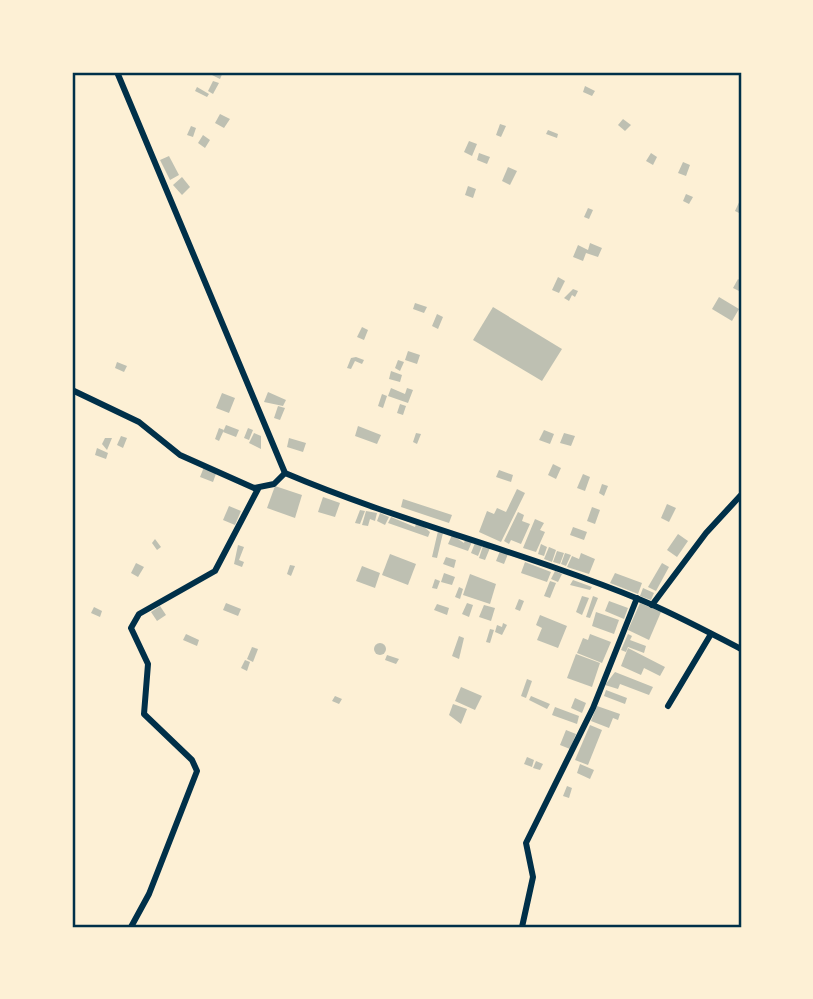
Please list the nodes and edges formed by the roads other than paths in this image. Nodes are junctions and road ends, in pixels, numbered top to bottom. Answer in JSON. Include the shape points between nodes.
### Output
{"nodes":[{"id":1,"x":117,"y":72,"type":"edge"},
{"id":2,"x":72,"y":390,"type":"edge"},
{"id":3,"x":285,"y":472,"type":"junction"},
{"id":4,"x":258,"y":489,"type":"junction"},
{"id":5,"x":741,"y":495,"type":"edge"},
{"id":6,"x":637,"y":598,"type":"junction"},
{"id":7,"x":652,"y":605,"type":"junction"},
{"id":8,"x":711,"y":634,"type":"junction"},
{"id":9,"x":741,"y":649,"type":"edge"},
{"id":10,"x":668,"y":706,"type":"dead end"},
{"id":11,"x":131,"y":927,"type":"edge"},
{"id":12,"x":522,"y":927,"type":"edge"}],
"edges":[{"from":1,"to":3,"type":"street"},
{"from":2,"to":4,"type":"street","via":[[139,422],[180,455]]},
{"from":3,"to":4,"type":"street","via":[[274,484]]},
{"from":3,"to":6,"type":"street","via":[[349,500],[407,516]]},
{"from":4,"to":11,"type":"street","via":[[215,571],[132,621],[148,664],[144,714],[192,760],[197,771],[149,894]]},
{"from":5,"to":7,"type":"street"},
{"from":6,"to":7,"type":"street"},
{"from":6,"to":12,"type":"street","via":[[593,708],[526,843],[533,877]]},
{"from":7,"to":8,"type":"street"},
{"from":8,"to":9,"type":"street"},
{"from":8,"to":10,"type":"street"}]}
